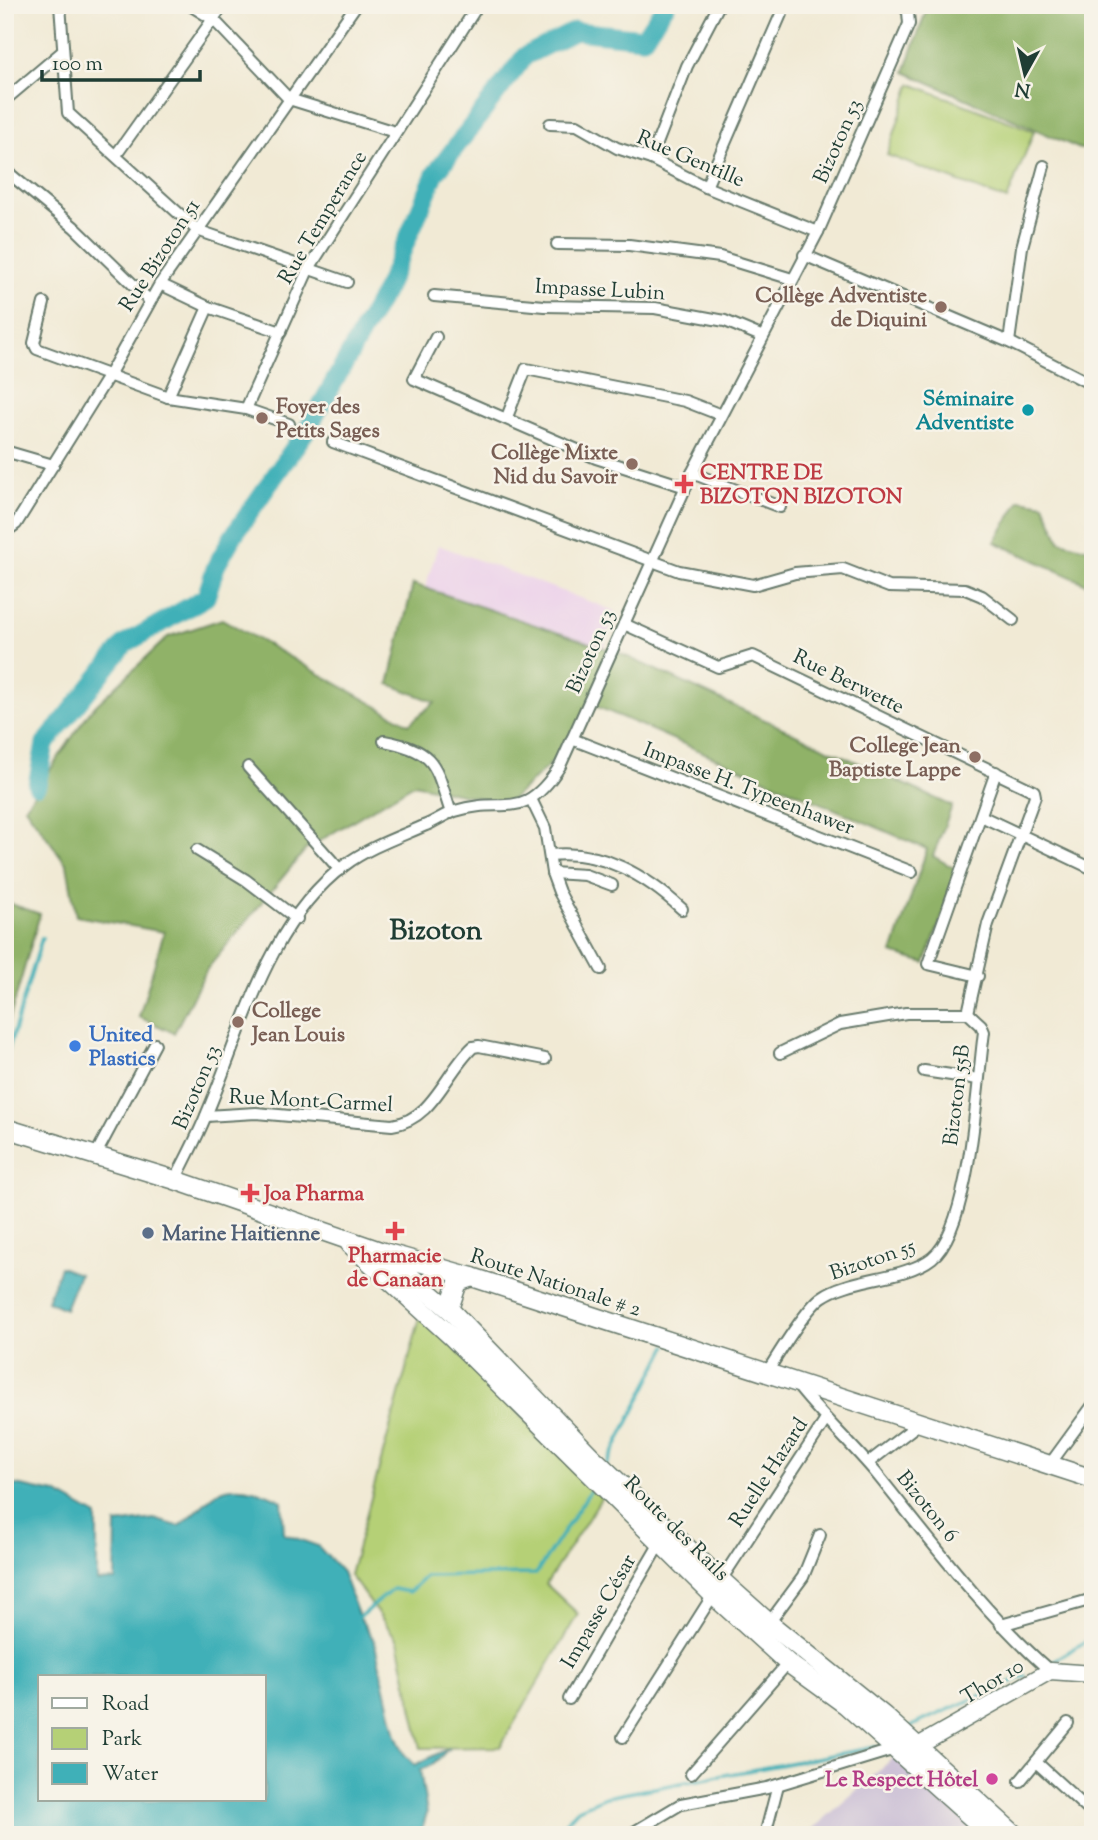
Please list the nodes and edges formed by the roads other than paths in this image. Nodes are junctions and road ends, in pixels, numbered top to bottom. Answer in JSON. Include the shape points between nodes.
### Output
{"nodes":[{"id":1,"x":60,"y":5,"type":"edge"},
{"id":2,"x":190,"y":5,"type":"edge"},
{"id":3,"x":223,"y":5,"type":"edge"},
{"id":4,"x":478,"y":5,"type":"edge"},
{"id":5,"x":719,"y":5,"type":"edge"},
{"id":6,"x":785,"y":5,"type":"edge"},
{"id":7,"x":902,"y":5,"type":"edge"},
{"id":8,"x":353,"y":6,"type":"edge"},
{"id":9,"x":214,"y":20,"type":"junction"},
{"id":10,"x":63,"y":51,"type":"junction"},
{"id":11,"x":289,"y":99,"type":"junction"},
{"id":12,"x":5,"y":100,"type":"edge"},
{"id":13,"x":550,"y":124,"type":"dead end"},
{"id":14,"x":395,"y":132,"type":"junction"},
{"id":15,"x":116,"y":155,"type":"junction"},
{"id":16,"x":651,"y":159,"type":"junction"},
{"id":17,"x":1044,"y":166,"type":"dead end"},
{"id":18,"x":5,"y":170,"type":"edge"},
{"id":19,"x":706,"y":187,"type":"junction"},
{"id":20,"x":197,"y":230,"type":"junction"},
{"id":21,"x":818,"y":232,"type":"junction"},
{"id":22,"x":557,"y":244,"type":"dead end"},
{"id":23,"x":804,"y":255,"type":"junction"},
{"id":24,"x":308,"y":270,"type":"junction"},
{"id":25,"x":792,"y":279,"type":"junction"},
{"id":26,"x":347,"y":282,"type":"dead end"},
{"id":27,"x":160,"y":284,"type":"junction"},
{"id":28,"x":434,"y":296,"type":"dead end"},
{"id":29,"x":149,"y":300,"type":"junction"},
{"id":30,"x":44,"y":303,"type":"dead end"},
{"id":31,"x":208,"y":307,"type":"junction"},
{"id":32,"x":281,"y":332,"type":"junction"},
{"id":33,"x":761,"y":336,"type":"junction"},
{"id":34,"x":436,"y":337,"type":"dead end"},
{"id":35,"x":1009,"y":342,"type":"junction"},
{"id":36,"x":109,"y":375,"type":"junction"},
{"id":37,"x":1093,"y":384,"type":"edge"},
{"id":38,"x":168,"y":397,"type":"junction"},
{"id":39,"x":246,"y":409,"type":"junction"},
{"id":40,"x":720,"y":415,"type":"junction"},
{"id":41,"x":507,"y":417,"type":"junction"},
{"id":42,"x":289,"y":424,"type":"dead end"},
{"id":43,"x":333,"y":442,"type":"dead end"},
{"id":44,"x":5,"y":451,"type":"edge"},
{"id":45,"x":52,"y":466,"type":"junction"},
{"id":46,"x":692,"y":473,"type":"junction"},
{"id":47,"x":686,"y":487,"type":"junction"},
{"id":48,"x":780,"y":507,"type":"dead end"},
{"id":49,"x":5,"y":532,"type":"edge"},
{"id":50,"x":652,"y":560,"type":"junction"},
{"id":51,"x":1013,"y":620,"type":"dead end"},
{"id":52,"x":624,"y":624,"type":"junction"},
{"id":53,"x":572,"y":739,"type":"junction"},
{"id":54,"x":384,"y":741,"type":"dead end"},
{"id":55,"x":248,"y":767,"type":"dead end"},
{"id":56,"x":996,"y":772,"type":"junction"},
{"id":57,"x":531,"y":799,"type":"junction"},
{"id":58,"x":451,"y":813,"type":"junction"},
{"id":59,"x":981,"y":816,"type":"junction"},
{"id":60,"x":1021,"y":833,"type":"junction"},
{"id":61,"x":197,"y":850,"type":"dead end"},
{"id":62,"x":551,"y":855,"type":"junction"},
{"id":63,"x":1093,"y":869,"type":"edge"},
{"id":64,"x":340,"y":870,"type":"junction"},
{"id":65,"x":912,"y":872,"type":"dead end"},
{"id":66,"x":552,"y":873,"type":"junction"},
{"id":67,"x":611,"y":885,"type":"dead end"},
{"id":68,"x":682,"y":909,"type":"dead end"},
{"id":69,"x":296,"y":919,"type":"junction"},
{"id":70,"x":601,"y":969,"type":"dead end"},
{"id":71,"x":978,"y":976,"type":"junction"},
{"id":72,"x":968,"y":1013,"type":"junction"},
{"id":73,"x":155,"y":1044,"type":"dead end"},
{"id":74,"x":780,"y":1053,"type":"dead end"},
{"id":75,"x":545,"y":1059,"type":"dead end"},
{"id":76,"x":924,"y":1070,"type":"dead end"},
{"id":77,"x":978,"y":1079,"type":"junction"},
{"id":78,"x":206,"y":1116,"type":"junction"},
{"id":79,"x":5,"y":1128,"type":"edge"},
{"id":80,"x":95,"y":1156,"type":"junction"},
{"id":81,"x":175,"y":1180,"type":"junction"},
{"id":82,"x":345,"y":1239,"type":"junction"},
{"id":83,"x":942,"y":1247,"type":"joint"},
{"id":84,"x":380,"y":1251,"type":"junction"},
{"id":85,"x":472,"y":1277,"type":"junction"},
{"id":86,"x":449,"y":1309,"type":"junction"},
{"id":87,"x":766,"y":1374,"type":"junction"},
{"id":88,"x":797,"y":1385,"type":"junction"},
{"id":89,"x":1093,"y":1405,"type":"edge"},
{"id":90,"x":825,"y":1421,"type":"junction"},
{"id":91,"x":921,"y":1422,"type":"junction"},
{"id":92,"x":587,"y":1461,"type":"junction"},
{"id":93,"x":868,"y":1464,"type":"junction"},
{"id":94,"x":1050,"y":1464,"type":"junction"},
{"id":95,"x":1093,"y":1479,"type":"edge"},
{"id":96,"x":610,"y":1483,"type":"junction"},
{"id":97,"x":820,"y":1535,"type":"dead end"},
{"id":98,"x":660,"y":1543,"type":"junction"},
{"id":99,"x":717,"y":1587,"type":"junction"},
{"id":100,"x":1093,"y":1600,"type":"edge"},
{"id":101,"x":769,"y":1623,"type":"junction"},
{"id":102,"x":1000,"y":1625,"type":"junction"},
{"id":103,"x":788,"y":1663,"type":"junction"},
{"id":104,"x":1050,"y":1671,"type":"junction"},
{"id":105,"x":1093,"y":1674,"type":"edge"},
{"id":106,"x":569,"y":1699,"type":"dead end"},
{"id":107,"x":878,"y":1723,"type":"junction"},
{"id":108,"x":1069,"y":1723,"type":"dead end"},
{"id":109,"x":623,"y":1737,"type":"dead end"},
{"id":110,"x":915,"y":1743,"type":"junction"},
{"id":111,"x":895,"y":1749,"type":"junction"},
{"id":112,"x":1036,"y":1762,"type":"junction"},
{"id":113,"x":691,"y":1774,"type":"dead end"},
{"id":114,"x":1020,"y":1781,"type":"dead end"},
{"id":115,"x":778,"y":1785,"type":"junction"},
{"id":116,"x":1093,"y":1814,"type":"edge"},
{"id":117,"x":629,"y":1835,"type":"edge"},
{"id":118,"x":765,"y":1835,"type":"edge"},
{"id":119,"x":990,"y":1835,"type":"edge"},
{"id":120,"x":1015,"y":1835,"type":"edge"}],
"edges":[{"from":1,"to":10,"type":"street"},
{"from":2,"to":9,"type":"street"},
{"from":3,"to":9,"type":"street"},
{"from":4,"to":14,"type":"street","name":"Rue Temperance"},
{"from":5,"to":16,"type":"street","via":[[687,66]]},
{"from":6,"to":19,"type":"street"},
{"from":7,"to":21,"type":"street","name":"Bizoton 53","via":[[909,24]]},
{"from":8,"to":11,"type":"street","name":"Rue Bizoton 51"},
{"from":9,"to":11,"type":"street"},
{"from":9,"to":15,"type":"street"},
{"from":10,"to":12,"type":"street"},
{"from":10,"to":15,"type":"street","via":[[68,113]]},
{"from":11,"to":14,"type":"street"},
{"from":11,"to":20,"type":"street","name":"Rue Bizoton 51"},
{"from":13,"to":16,"type":"street","name":"Rue Gentille","via":[[577,125],[617,148]]},
{"from":14,"to":24,"type":"street","name":"Rue Temperance"},
{"from":15,"to":20,"type":"street"},
{"from":16,"to":19,"type":"street","name":"Rue Gentille"},
{"from":17,"to":35,"type":"street","via":[[1022,247]]},
{"from":18,"to":29,"type":"street","via":[[74,227]]},
{"from":19,"to":21,"type":"street","name":"Rue Gentille"},
{"from":20,"to":24,"type":"street"},
{"from":20,"to":27,"type":"street","name":"Rue Bizoton 51"},
{"from":21,"to":23,"type":"street","name":"Bizoton 53"},
{"from":22,"to":25,"type":"street","via":[[629,245],[720,257]]},
{"from":23,"to":25,"type":"street","name":"Bizoton 53"},
{"from":23,"to":35,"type":"street"},
{"from":24,"to":26,"type":"street"},
{"from":24,"to":32,"type":"street","name":"Rue Temperance"},
{"from":25,"to":33,"type":"street","name":"Bizoton 53"},
{"from":27,"to":29,"type":"street","name":"Rue Bizoton 51"},
{"from":27,"to":31,"type":"street"},
{"from":28,"to":33,"type":"street","name":"Impasse Lubin","via":[[544,306],[656,308],[726,321]]},
{"from":29,"to":36,"type":"street","name":"Rue Bizoton 51"},
{"from":30,"to":36,"type":"street","via":[[35,347]]},
{"from":31,"to":32,"type":"street"},
{"from":31,"to":38,"type":"street"},
{"from":32,"to":39,"type":"street","name":"Rue Temperance"},
{"from":33,"to":40,"type":"street","name":"Bizoton 53"},
{"from":34,"to":41,"type":"street","via":[[414,379]]},
{"from":35,"to":37,"type":"street"},
{"from":36,"to":38,"type":"street"},
{"from":36,"to":45,"type":"street","name":"Rue Bizoton 51"},
{"from":38,"to":39,"type":"street"},
{"from":39,"to":42,"type":"street"},
{"from":40,"to":41,"type":"street","via":[[685,401],[526,369]]},
{"from":40,"to":46,"type":"street","name":"Bizoton 53"},
{"from":41,"to":47,"type":"street","via":[[596,458]]},
{"from":43,"to":50,"type":"street"},
{"from":44,"to":45,"type":"street"},
{"from":45,"to":49,"type":"street","name":"Rue Bizoton 51","via":[[16,524]]},
{"from":46,"to":47,"type":"street","name":"Bizoton 53"},
{"from":46,"to":48,"type":"street"},
{"from":47,"to":50,"type":"street","name":"Bizoton 53"},
{"from":50,"to":51,"type":"street","via":[[679,571],[753,585],[794,573],[843,569],[889,587],[965,589]]},
{"from":50,"to":52,"type":"street","name":"Bizoton 53"},
{"from":52,"to":53,"type":"street","name":"Bizoton 53"},
{"from":52,"to":56,"type":"street","name":"Rue Berwette","via":[[718,667],[753,656]]},
{"from":53,"to":57,"type":"street","name":"Bizoton 53","via":[[551,781]]},
{"from":53,"to":65,"type":"street","name":"Impasse H. Typeenhawer"},
{"from":54,"to":58,"type":"street","via":[[412,746],[426,755]]},
{"from":55,"to":64,"type":"street"},
{"from":56,"to":59,"type":"street"},
{"from":56,"to":60,"type":"street","name":"Rue Berwette","via":[[1035,793]]},
{"from":57,"to":58,"type":"street","name":"Bizoton 53","via":[[514,806]]},
{"from":57,"to":62,"type":"street"},
{"from":58,"to":64,"type":"street","name":"Bizoton 53","via":[[374,848]]},
{"from":59,"to":60,"type":"street"},
{"from":59,"to":71,"type":"street","via":[[928,964]]},
{"from":60,"to":63,"type":"street"},
{"from":60,"to":71,"type":"street","name":"Rue Berwette","via":[[988,923]]},
{"from":61,"to":69,"type":"street"},
{"from":62,"to":66,"type":"street"},
{"from":62,"to":68,"type":"street","via":[[606,860],[660,889]]},
{"from":64,"to":69,"type":"street","name":"Bizoton 53"},
{"from":66,"to":67,"type":"street","via":[[585,875]]},
{"from":66,"to":70,"type":"street"},
{"from":69,"to":78,"type":"street","name":"Bizoton 53","via":[[256,992]]},
{"from":71,"to":72,"type":"street","name":"Rue Berwette"},
{"from":72,"to":74,"type":"street","name":"Bizoton 55B","via":[[906,1013],[840,1024]]},
{"from":72,"to":77,"type":"street","name":"Bizoton 55B","via":[[983,1028]]},
{"from":73,"to":80,"type":"street"},
{"from":75,"to":78,"type":"street","name":"Rue Mont-Carmel","via":[[473,1047],[418,1116],[405,1123],[256,1113]]},
{"from":76,"to":77,"type":"street"},
{"from":77,"to":83,"type":"street","name":"Bizoton 55B","via":[[964,1187]]},
{"from":78,"to":81,"type":"street","name":"Bizoton 53"},
{"from":79,"to":80,"type":"main road","name":"Route Nationale # 2"},
{"from":80,"to":81,"type":"main road","name":"Route Nationale # 2"},
{"from":81,"to":82,"type":"main road","name":"Route Nationale # 2"},
{"from":82,"to":84,"type":"main road","name":"Route Nationale # 2"},
{"from":82,"to":92,"type":"main road","name":"Route des Rails"},
{"from":83,"to":87,"type":"street","name":"Bizoton 55","via":[[932,1258],[894,1275],[822,1297]]},
{"from":84,"to":85,"type":"main road","name":"Route Nationale # 2"},
{"from":84,"to":86,"type":"main road","name":"Route des Rails"},
{"from":85,"to":86,"type":"main road","via":[[458,1282]]},
{"from":85,"to":87,"type":"main road","name":"Route Nationale # 2"},
{"from":86,"to":92,"type":"main road","name":"Route des Rails"},
{"from":87,"to":88,"type":"main road","name":"Route Nationale # 2"},
{"from":88,"to":90,"type":"street","name":"Bizoton 6"},
{"from":88,"to":91,"type":"main road","name":"Route Nationale # 2"},
{"from":89,"to":94,"type":"street"},
{"from":90,"to":93,"type":"street","name":"Bizoton 6"},
{"from":90,"to":99,"type":"street","name":"Ruelle Hazard"},
{"from":91,"to":93,"type":"street"},
{"from":91,"to":94,"type":"main road","name":"Route Nationale # 2"},
{"from":92,"to":96,"type":"main road","name":"Route des Rails"},
{"from":93,"to":102,"type":"street","name":"Bizoton 6"},
{"from":94,"to":95,"type":"main road","name":"Route Nationale # 2"},
{"from":96,"to":98,"type":"main road","name":"Route des Rails"},
{"from":96,"to":99,"type":"main road","name":"Route des Rails"},
{"from":97,"to":101,"type":"street","via":[[803,1577]]},
{"from":98,"to":99,"type":"main road","name":"Route des Rails"},
{"from":98,"to":106,"type":"street","name":"Impasse César"},
{"from":99,"to":101,"type":"main road","name":"Route des Rails"},
{"from":99,"to":103,"type":"main road","name":"Route des Rails"},
{"from":99,"to":109,"type":"street","name":"Ruelle Hazard"},
{"from":100,"to":102,"type":"street"},
{"from":101,"to":107,"type":"main road","name":"Route des Rails"},
{"from":102,"to":104,"type":"street","name":"Bizoton 6"},
{"from":103,"to":107,"type":"main road","name":"Route des Rails"},
{"from":103,"to":113,"type":"street"},
{"from":104,"to":105,"type":"street","name":"Thor 10"},
{"from":104,"to":110,"type":"street","name":"Thor 10"},
{"from":107,"to":110,"type":"main road","name":"Route des Rails"},
{"from":107,"to":111,"type":"main road","name":"Route des Rails"},
{"from":108,"to":112,"type":"street"},
{"from":110,"to":120,"type":"main road","name":"Route des Rails"},
{"from":111,"to":115,"type":"street"},
{"from":111,"to":119,"type":"main road","name":"Route des Rails"},
{"from":112,"to":114,"type":"street"},
{"from":112,"to":116,"type":"street"},
{"from":115,"to":117,"type":"street","via":[[681,1804]]},
{"from":115,"to":118,"type":"street"}]}
